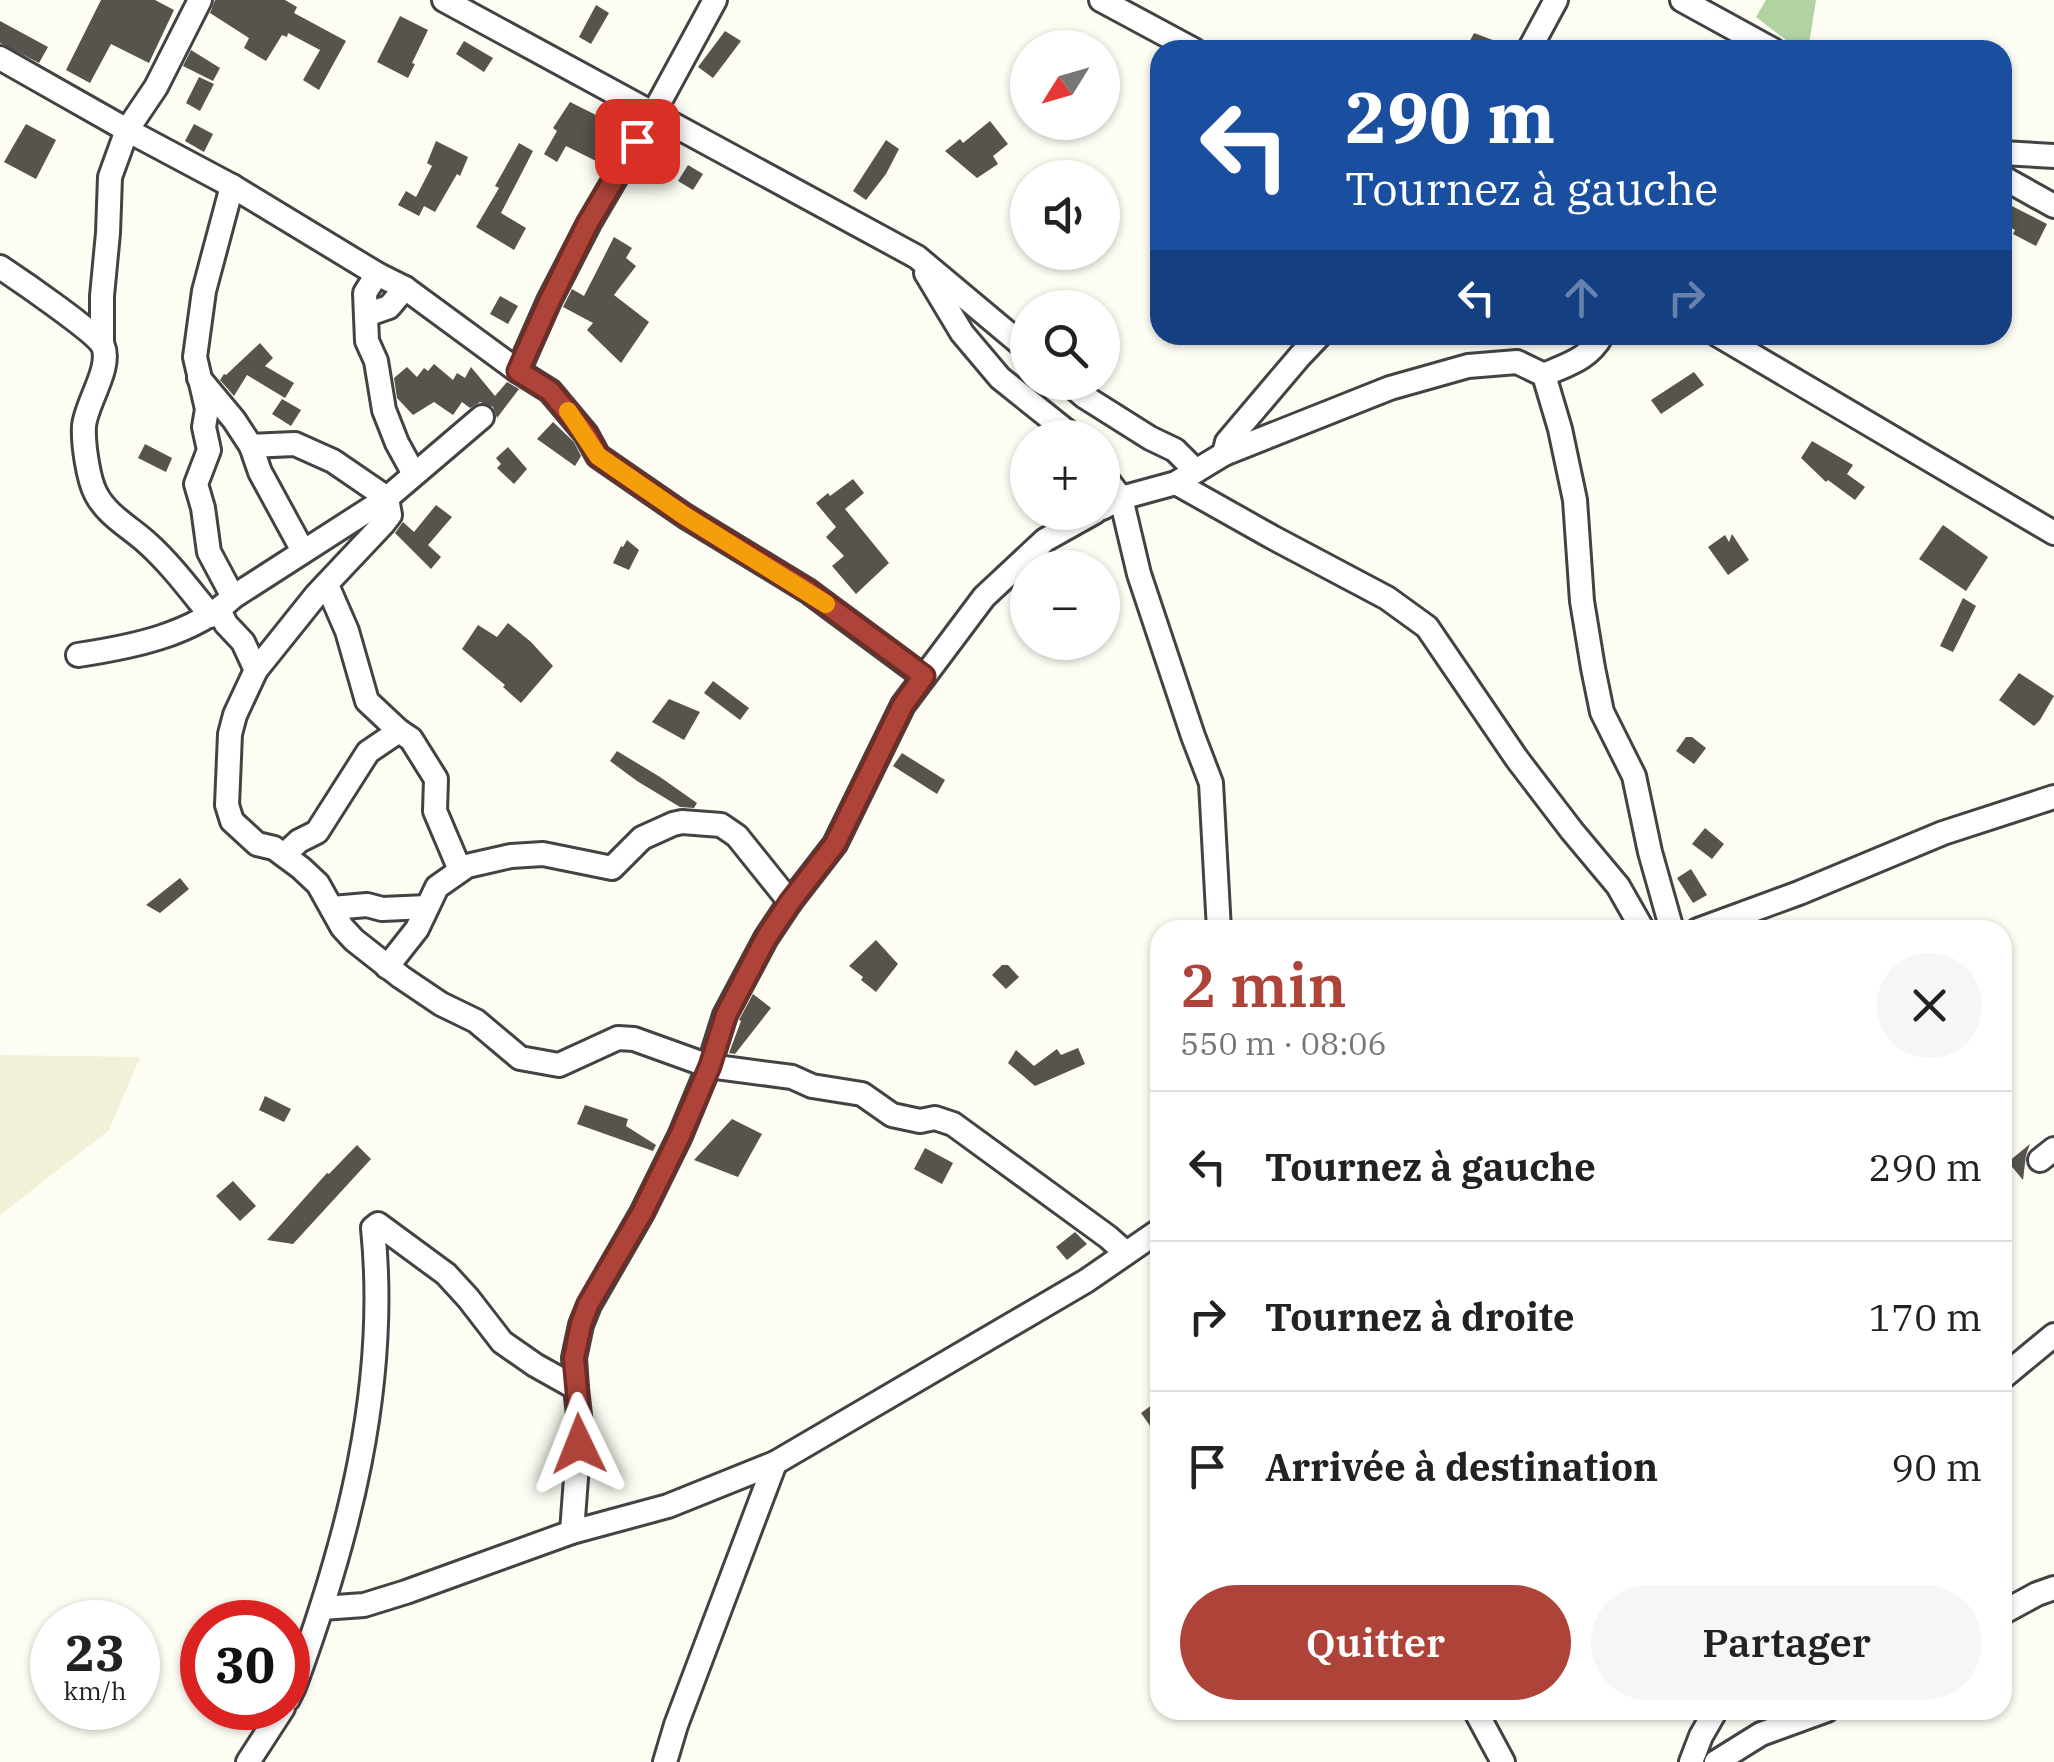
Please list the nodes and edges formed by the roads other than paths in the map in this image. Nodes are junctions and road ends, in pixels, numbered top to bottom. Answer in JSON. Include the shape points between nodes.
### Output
{"nodes":[{"id":1,"x":200,"y":0,"type":"edge"},
{"id":2,"x":444,"y":0,"type":"edge"},
{"id":3,"x":714,"y":0,"type":"edge"},
{"id":4,"x":1101,"y":0,"type":"edge"},
{"id":5,"x":1556,"y":0,"type":"edge"},
{"id":6,"x":1682,"y":0,"type":"edge"},
{"id":7,"x":1175,"y":40,"type":"edge"},
{"id":8,"x":1534,"y":40,"type":"edge"},
{"id":9,"x":1755,"y":40,"type":"edge"},
{"id":10,"x":0,"y":58,"type":"edge"},
{"id":11,"x":653,"y":114,"type":"junction"},
{"id":12,"x":126,"y":130,"type":"junction"},
{"id":13,"x":2012,"y":153,"type":"edge"},
{"id":14,"x":2054,"y":156,"type":"edge"},
{"id":15,"x":2012,"y":183,"type":"edge"},
{"id":16,"x":232,"y":186,"type":"junction"},
{"id":17,"x":2054,"y":206,"type":"edge"},
{"id":18,"x":917,"y":257,"type":"junction"},
{"id":19,"x":0,"y":267,"type":"edge"},
{"id":20,"x":377,"y":274,"type":"junction"},
{"id":21,"x":404,"y":288,"type":"junction"},
{"id":22,"x":366,"y":316,"type":"junction"},
{"id":23,"x":1010,"y":335,"type":"edge"},
{"id":24,"x":102,"y":342,"type":"junction"},
{"id":25,"x":1311,"y":345,"type":"edge"},
{"id":26,"x":1597,"y":345,"type":"edge"},
{"id":27,"x":1735,"y":345,"type":"edge"},
{"id":28,"x":518,"y":371,"type":"junction"},
{"id":29,"x":1544,"y":375,"type":"junction"},
{"id":30,"x":199,"y":378,"type":"junction"},
{"id":31,"x":1091,"y":400,"type":"edge"},
{"id":32,"x":482,"y":417,"type":"dead end"},
{"id":33,"x":1052,"y":420,"type":"edge"},
{"id":34,"x":251,"y":446,"type":"junction"},
{"id":35,"x":1224,"y":454,"type":"junction"},
{"id":36,"x":414,"y":474,"type":"junction"},
{"id":37,"x":1186,"y":476,"type":"junction"},
{"id":38,"x":386,"y":498,"type":"junction"},
{"id":39,"x":1120,"y":500,"type":"edge"},
{"id":40,"x":1120,"y":524,"type":"edge"},
{"id":41,"x":1063,"y":530,"type":"edge"},
{"id":42,"x":2054,"y":533,"type":"edge"},
{"id":43,"x":303,"y":551,"type":"junction"},
{"id":44,"x":327,"y":584,"type":"junction"},
{"id":45,"x":221,"y":608,"type":"junction"},
{"id":46,"x":78,"y":655,"type":"dead end"},
{"id":47,"x":256,"y":670,"type":"junction"},
{"id":48,"x":924,"y":676,"type":"junction"},
{"id":49,"x":399,"y":731,"type":"junction"},
{"id":50,"x":2054,"y":797,"type":"edge"},
{"id":51,"x":284,"y":855,"type":"junction"},
{"id":52,"x":460,"y":870,"type":"junction"},
{"id":53,"x":790,"y":902,"type":"junction"},
{"id":54,"x":332,"y":908,"type":"junction"},
{"id":55,"x":427,"y":908,"type":"junction"},
{"id":56,"x":1219,"y":920,"type":"edge"},
{"id":57,"x":1637,"y":920,"type":"edge"},
{"id":58,"x":1669,"y":920,"type":"edge"},
{"id":59,"x":1725,"y":920,"type":"edge"},
{"id":60,"x":387,"y":967,"type":"junction"},
{"id":61,"x":710,"y":1066,"type":"junction"},
{"id":62,"x":1150,"y":1237,"type":"edge"},
{"id":63,"x":1126,"y":1254,"type":"junction"},
{"id":64,"x":2054,"y":1334,"type":"edge"},
{"id":65,"x":2012,"y":1370,"type":"edge"},
{"id":66,"x":576,"y":1388,"type":"junction"},
{"id":67,"x":774,"y":1463,"type":"junction"},
{"id":68,"x":572,"y":1532,"type":"junction"},
{"id":69,"x":2054,"y":1588,"type":"edge"},
{"id":70,"x":322,"y":1608,"type":"junction"},
{"id":71,"x":2012,"y":1608,"type":"edge"},
{"id":72,"x":310,"y":1642,"type":"edge"},
{"id":73,"x":1480,"y":1720,"type":"edge"},
{"id":74,"x":1710,"y":1720,"type":"edge"},
{"id":75,"x":1800,"y":1720,"type":"edge"},
{"id":76,"x":269,"y":1730,"type":"edge"},
{"id":77,"x":248,"y":1762,"type":"edge"},
{"id":78,"x":665,"y":1762,"type":"edge"},
{"id":79,"x":1504,"y":1762,"type":"edge"},
{"id":80,"x":1691,"y":1762,"type":"edge"},
{"id":81,"x":1716,"y":1762,"type":"edge"}],
"edges":[{"from":1,"to":12,"type":"street"},
{"from":2,"to":11,"type":"street"},
{"from":3,"to":11,"type":"street"},
{"from":4,"to":7,"type":"street"},
{"from":5,"to":8,"type":"street"},
{"from":6,"to":9,"type":"street"},
{"from":10,"to":12,"type":"street"},
{"from":11,"to":18,"type":"street"},
{"from":11,"to":28,"type":"street","via":[[588,223]]},
{"from":12,"to":16,"type":"street"},
{"from":12,"to":24,"type":"street","via":[[110,178]]},
{"from":13,"to":14,"type":"street"},
{"from":15,"to":17,"type":"street"},
{"from":16,"to":20,"type":"street"},
{"from":16,"to":30,"type":"street","via":[[204,291],[194,357]]},
{"from":18,"to":23,"type":"street"},
{"from":18,"to":33,"type":"street","via":[[962,333],[1000,378]]},
{"from":19,"to":24,"type":"street"},
{"from":20,"to":21,"type":"street"},
{"from":20,"to":22,"type":"street","via":[[365,293]]},
{"from":21,"to":22,"type":"street","via":[[389,307]]},
{"from":21,"to":28,"type":"street"},
{"from":22,"to":36,"type":"street","via":[[384,410]]},
{"from":24,"to":45,"type":"street","via":[[106,358],[84,425],[94,491],[112,516]]},
{"from":25,"to":35,"type":"street"},
{"from":26,"to":29,"type":"street"},
{"from":27,"to":42,"type":"street"},
{"from":28,"to":48,"type":"street","via":[[557,398],[598,456],[808,591]]},
{"from":29,"to":35,"type":"street","via":[[1517,362],[1468,366],[1390,388]]},
{"from":29,"to":58,"type":"street","via":[[1576,500],[1582,602],[1602,712],[1634,776]]},
{"from":30,"to":34,"type":"street"},
{"from":30,"to":45,"type":"street","via":[[210,450],[196,484]]},
{"from":31,"to":37,"type":"street","via":[[1175,450]]},
{"from":32,"to":36,"type":"street"},
{"from":34,"to":38,"type":"street","via":[[294,444],[333,461]]},
{"from":34,"to":43,"type":"street"},
{"from":35,"to":37,"type":"street"},
{"from":36,"to":38,"type":"street"},
{"from":37,"to":39,"type":"street"},
{"from":37,"to":57,"type":"street","via":[[1272,538],[1388,598],[1427,627]]},
{"from":38,"to":43,"type":"street"},
{"from":38,"to":44,"type":"street","via":[[390,514],[384,524]]},
{"from":40,"to":56,"type":"street","via":[[1212,783]]},
{"from":41,"to":48,"type":"street","via":[[984,597]]},
{"from":43,"to":45,"type":"street"},
{"from":44,"to":47,"type":"street"},
{"from":44,"to":49,"type":"street","via":[[367,701]]},
{"from":45,"to":46,"type":"street","via":[[133,646]]},
{"from":45,"to":47,"type":"street"},
{"from":47,"to":51,"type":"street","via":[[230,734],[227,805],[232,820],[258,844]]},
{"from":48,"to":53,"type":"street","via":[[835,844]]},
{"from":49,"to":51,"type":"street","via":[[368,752],[317,832]]},
{"from":49,"to":52,"type":"street","via":[[411,738],[436,779],[436,812]]},
{"from":50,"to":59,"type":"street","via":[[1943,833]]},
{"from":51,"to":54,"type":"street","via":[[318,884]]},
{"from":52,"to":53,"type":"street","via":[[543,854],[612,868],[642,838],[694,822],[721,825],[737,836]]},
{"from":52,"to":55,"type":"street","via":[[437,887]]},
{"from":53,"to":61,"type":"street","via":[[726,1015]]},
{"from":54,"to":55,"type":"street"},
{"from":54,"to":60,"type":"street","via":[[354,940]]},
{"from":55,"to":60,"type":"street"},
{"from":60,"to":61,"type":"street","via":[[476,1021],[520,1058],[558,1065],[618,1038]]},
{"from":61,"to":63,"type":"street","via":[[862,1094],[892,1115],[953,1124]]},
{"from":61,"to":66,"type":"street","via":[[642,1213],[588,1305],[574,1358]]},
{"from":62,"to":63,"type":"street"},
{"from":63,"to":67,"type":"street"},
{"from":64,"to":65,"type":"street"},
{"from":66,"to":68,"type":"street"},
{"from":66,"to":70,"type":"street","via":[[502,1342],[446,1274],[374,1226],[376,1340],[363,1452]]},
{"from":67,"to":68,"type":"street","via":[[668,1506]]},
{"from":67,"to":78,"type":"street"},
{"from":68,"to":70,"type":"street","via":[[364,1605]]},
{"from":69,"to":71,"type":"street"},
{"from":70,"to":72,"type":"street"},
{"from":73,"to":79,"type":"street"},
{"from":74,"to":80,"type":"street"},
{"from":75,"to":81,"type":"street"},
{"from":76,"to":77,"type":"street"}]}
